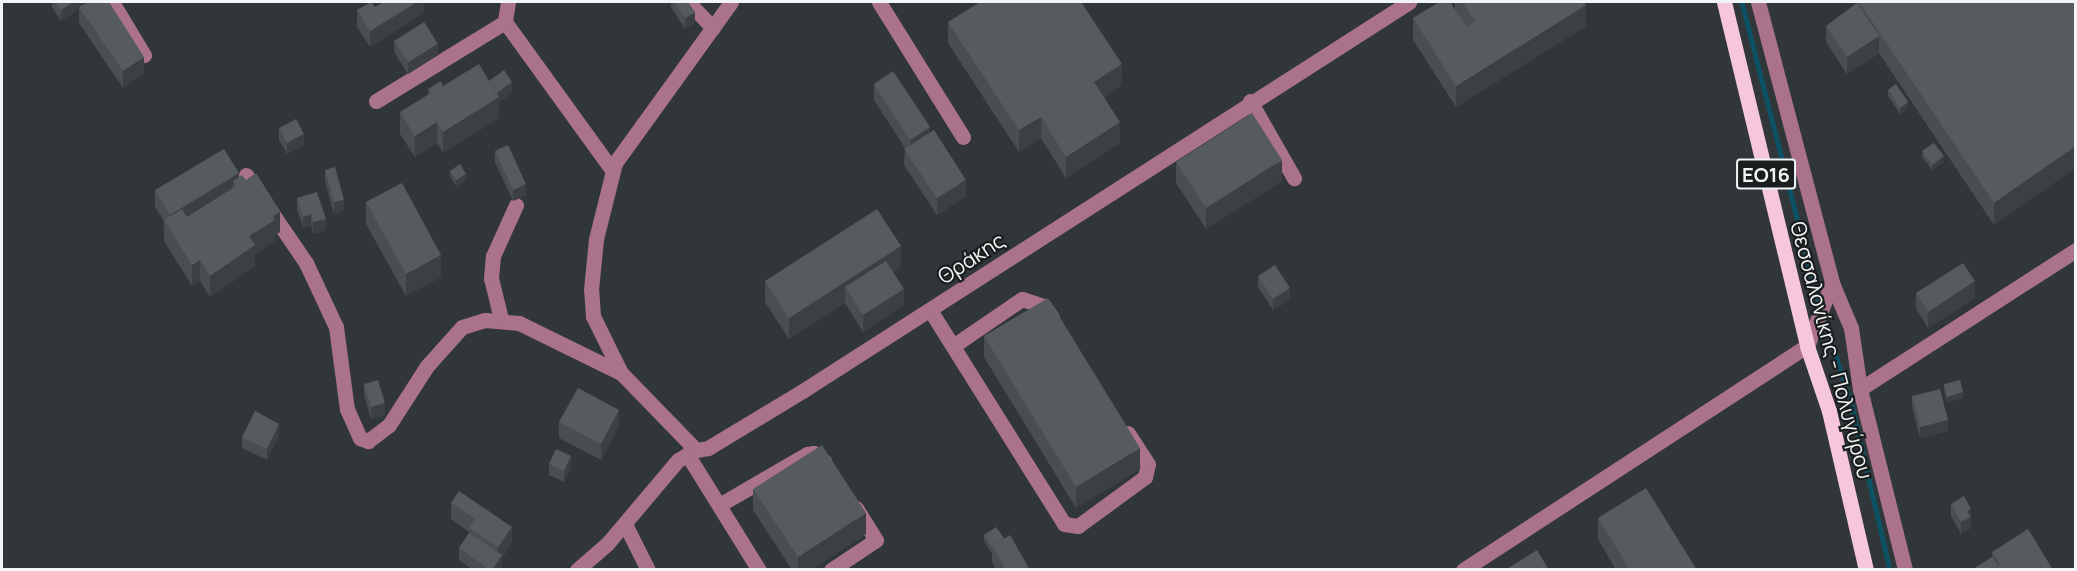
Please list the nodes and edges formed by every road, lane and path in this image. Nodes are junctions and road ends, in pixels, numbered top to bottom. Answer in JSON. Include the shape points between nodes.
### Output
{"nodes":[{"id":1,"x":111,"y":2,"type":"edge"},
{"id":2,"x":508,"y":2,"type":"edge"},
{"id":3,"x":688,"y":2,"type":"edge"},
{"id":4,"x":731,"y":2,"type":"edge"},
{"id":5,"x":879,"y":2,"type":"edge"},
{"id":6,"x":1409,"y":2,"type":"edge"},
{"id":7,"x":1724,"y":2,"type":"edge"},
{"id":8,"x":1758,"y":2,"type":"edge"},
{"id":9,"x":505,"y":22,"type":"junction"},
{"id":10,"x":713,"y":28,"type":"junction"},
{"id":11,"x":144,"y":55,"type":"edge"},
{"id":12,"x":376,"y":101,"type":"dead end"},
{"id":13,"x":1251,"y":101,"type":"junction"},
{"id":14,"x":963,"y":136,"type":"dead end"},
{"id":15,"x":613,"y":171,"type":"junction"},
{"id":16,"x":246,"y":175,"type":"dead end"},
{"id":17,"x":1294,"y":178,"type":"dead end"},
{"id":18,"x":516,"y":205,"type":"dead end"},
{"id":19,"x":2076,"y":250,"type":"edge"},
{"id":20,"x":1832,"y":283,"type":"junction"},
{"id":21,"x":930,"y":310,"type":"junction"},
{"id":22,"x":501,"y":319,"type":"junction"},
{"id":23,"x":1064,"y":336,"type":"edge"},
{"id":24,"x":953,"y":346,"type":"junction"},
{"id":25,"x":1807,"y":346,"type":"junction"},
{"id":26,"x":621,"y":373,"type":"junction"},
{"id":27,"x":1860,"y":389,"type":"junction"},
{"id":28,"x":1116,"y":415,"type":"edge"},
{"id":29,"x":692,"y":452,"type":"junction"},
{"id":30,"x":834,"y":476,"type":"edge"},
{"id":31,"x":847,"y":495,"type":"edge"},
{"id":32,"x":721,"y":504,"type":"junction"},
{"id":33,"x":625,"y":524,"type":"junction"},
{"id":34,"x":577,"y":570,"type":"edge"},
{"id":35,"x":648,"y":570,"type":"edge"},
{"id":36,"x":759,"y":570,"type":"edge"},
{"id":37,"x":831,"y":570,"type":"edge"},
{"id":38,"x":1463,"y":570,"type":"edge"},
{"id":39,"x":1866,"y":570,"type":"edge"},
{"id":40,"x":1905,"y":570,"type":"edge"}],
"edges":[{"from":1,"to":11,"type":"street"},
{"from":2,"to":9,"type":"street"},
{"from":3,"to":10,"type":"street"},
{"from":4,"to":10,"type":"street"},
{"from":5,"to":14,"type":"street"},
{"from":6,"to":13,"type":"street","name":"Θράκης"},
{"from":7,"to":25,"type":"main road","name":"Θεσσαλονίκης - Πολυγύρου","number":"ΕΟ16"},
{"from":8,"to":20,"type":"street"},
{"from":9,"to":12,"type":"street"},
{"from":9,"to":15,"type":"street"},
{"from":10,"to":15,"type":"street"},
{"from":13,"to":17,"type":"street"},
{"from":13,"to":21,"type":"street","name":"Θράκης"},
{"from":15,"to":26,"type":"street","via":[[596,239],[591,290],[593,316]]},
{"from":16,"to":22,"type":"street","via":[[306,263],[336,327],[346,409],[360,438],[368,441],[389,425],[427,366],[462,327]]},
{"from":18,"to":22,"type":"street","via":[[493,256],[491,278]]},
{"from":19,"to":27,"type":"street"},
{"from":20,"to":25,"type":"street"},
{"from":20,"to":27,"type":"street","via":[[1851,328]]},
{"from":21,"to":24,"type":"street"},
{"from":21,"to":29,"type":"street","name":"Θράκης","via":[[708,448]]},
{"from":22,"to":26,"type":"street","via":[[519,323]]},
{"from":23,"to":24,"type":"street","via":[[1044,306],[1022,299]]},
{"from":24,"to":28,"type":"street","via":[[1064,525],[1078,526],[1149,471]]},
{"from":25,"to":38,"type":"street"},
{"from":25,"to":39,"type":"main road","name":"Θεσσαλονίκης - Πολυγύρου","number":"ΕΟ16","via":[[1829,411]]},
{"from":26,"to":29,"type":"street"},
{"from":27,"to":40,"type":"street"},
{"from":29,"to":32,"type":"street"},
{"from":29,"to":33,"type":"street","name":"Θράκης","via":[[671,466]]},
{"from":30,"to":32,"type":"street","via":[[822,458],[811,453]]},
{"from":31,"to":37,"type":"street","via":[[876,540]]},
{"from":32,"to":36,"type":"street"},
{"from":33,"to":34,"type":"street","name":"Θράκης"},
{"from":33,"to":35,"type":"street"}]}
